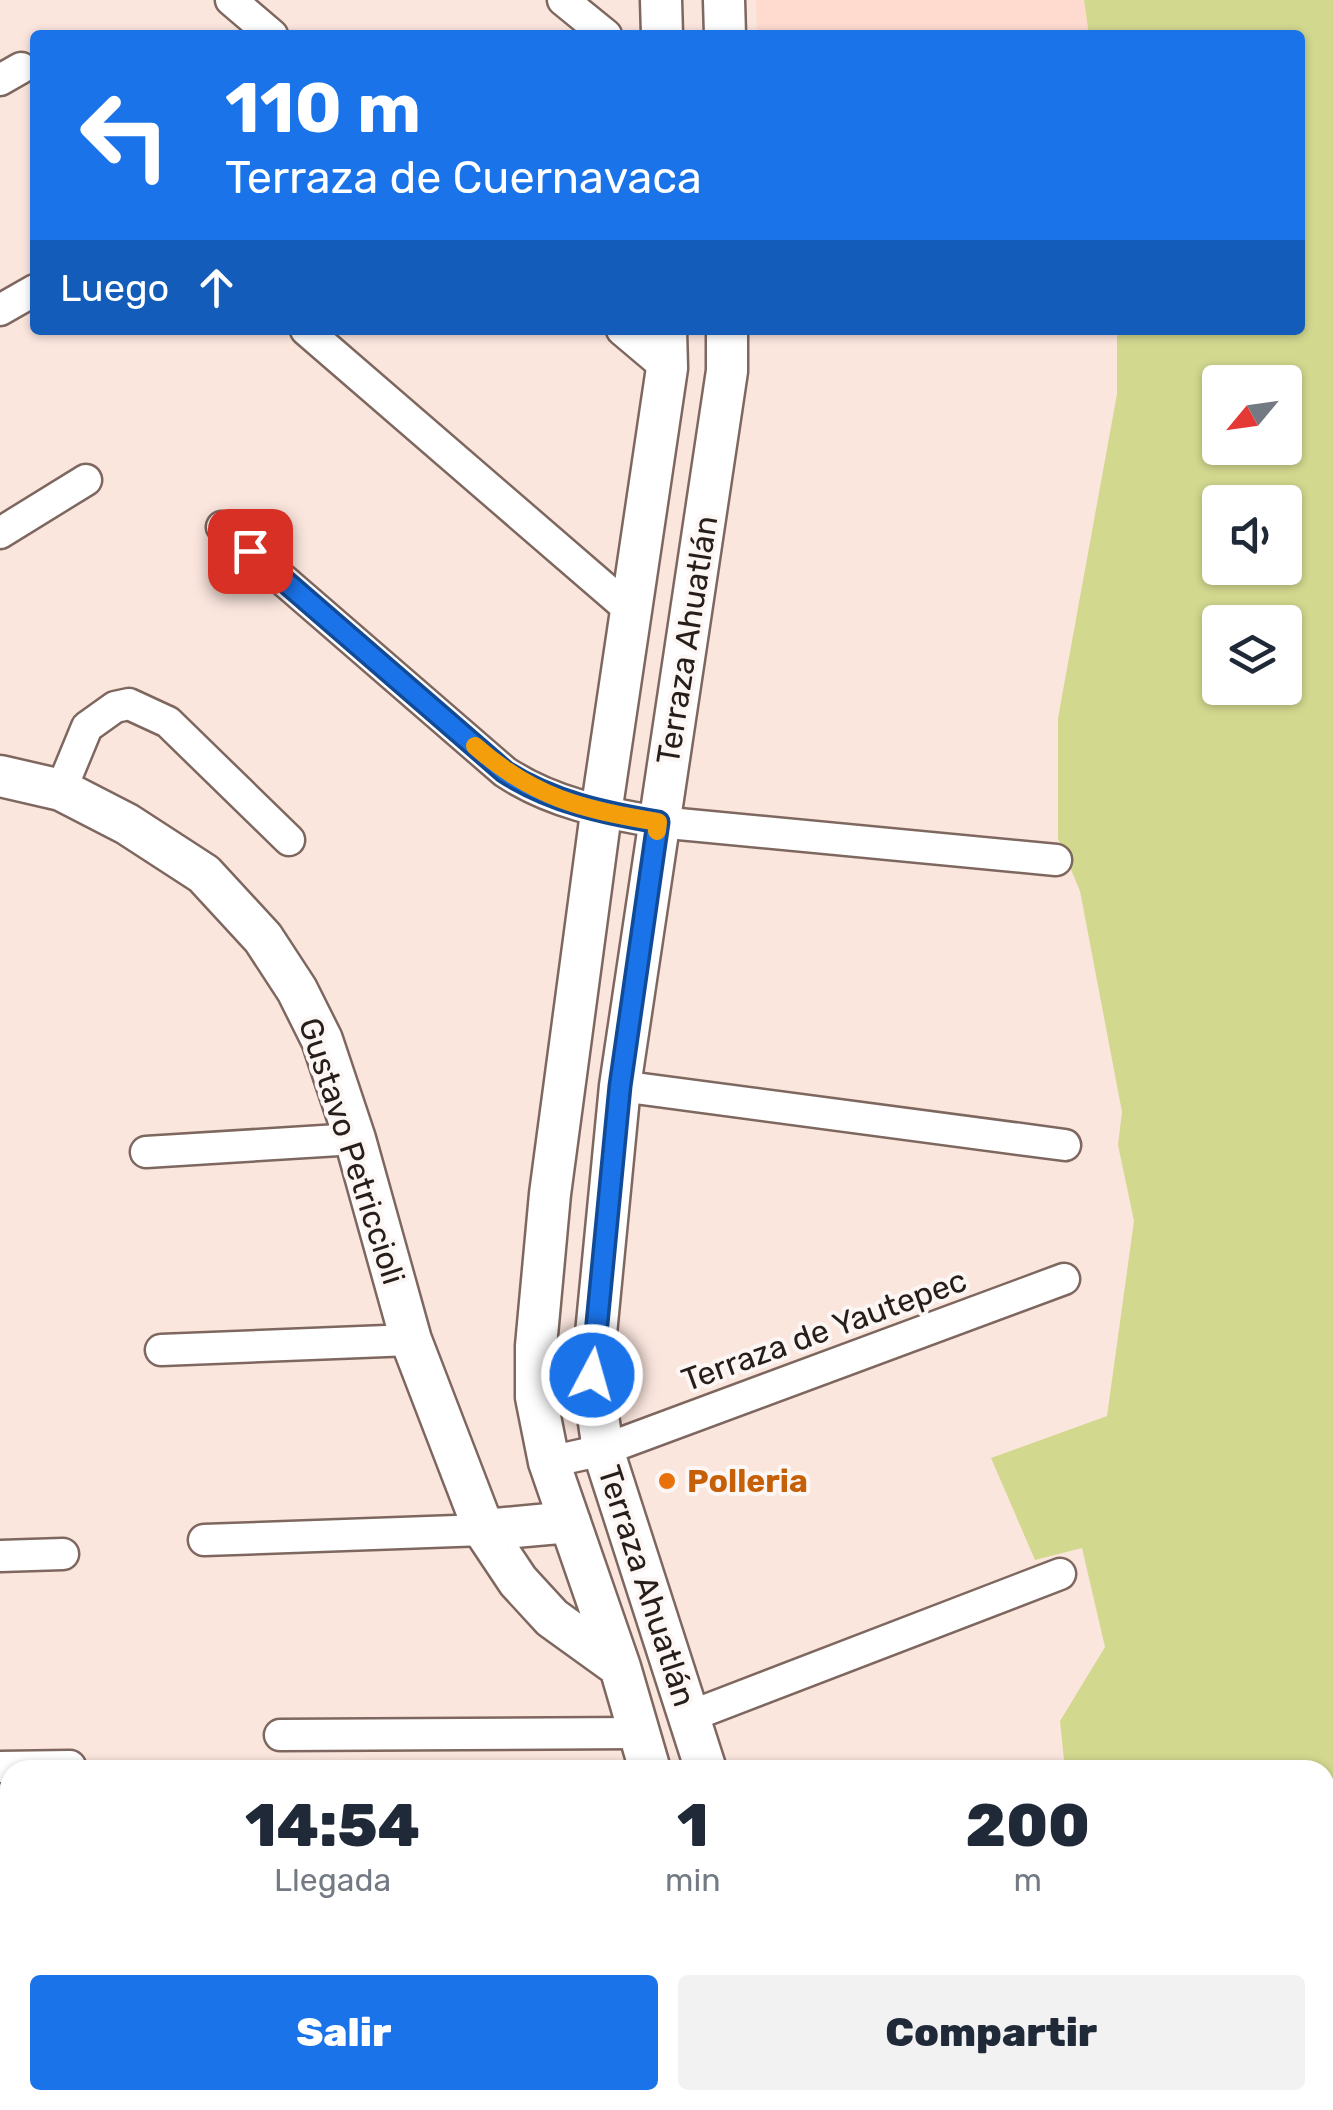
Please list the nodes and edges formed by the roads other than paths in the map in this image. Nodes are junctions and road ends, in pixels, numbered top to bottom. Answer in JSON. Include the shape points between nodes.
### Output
{"nodes":[{"id":1,"x":231,"y":0,"type":"edge"},
{"id":2,"x":563,"y":0,"type":"edge"},
{"id":3,"x":662,"y":0,"type":"edge"},
{"id":4,"x":724,"y":0,"type":"edge"},
{"id":5,"x":266,"y":30,"type":"edge"},
{"id":6,"x":600,"y":30,"type":"edge"},
{"id":7,"x":662,"y":30,"type":"edge"},
{"id":8,"x":725,"y":30,"type":"edge"},
{"id":9,"x":30,"y":293,"type":"edge"},
{"id":10,"x":0,"y":310,"type":"edge"},
{"id":11,"x":312,"y":335,"type":"edge"},
{"id":12,"x":634,"y":335,"type":"edge"},
{"id":13,"x":727,"y":335,"type":"edge"},
{"id":14,"x":667,"y":349,"type":"edge"},
{"id":15,"x":86,"y":480,"type":"dead end"},
{"id":16,"x":222,"y":526,"type":"dead end"},
{"id":17,"x":0,"y":533,"type":"edge"},
{"id":18,"x":630,"y":610,"type":"junction"},
{"id":19,"x":0,"y":776,"type":"edge"},
{"id":20,"x":61,"y":790,"type":"junction"},
{"id":21,"x":601,"y":813,"type":"junction"},
{"id":22,"x":658,"y":822,"type":"junction"},
{"id":23,"x":289,"y":840,"type":"dead end"},
{"id":24,"x":1056,"y":860,"type":"dead end"},
{"id":25,"x":620,"y":1086,"type":"junction"},
{"id":26,"x":355,"y":1139,"type":"junction"},
{"id":27,"x":1066,"y":1144,"type":"dead end"},
{"id":28,"x":146,"y":1152,"type":"dead end"},
{"id":29,"x":1064,"y":1279,"type":"dead end"},
{"id":30,"x":412,"y":1340,"type":"junction"},
{"id":31,"x":161,"y":1350,"type":"dead end"},
{"id":32,"x":603,"y":1450,"type":"junction"},
{"id":33,"x":549,"y":1462,"type":"junction"},
{"id":34,"x":570,"y":1522,"type":"junction"},
{"id":35,"x":484,"y":1530,"type":"junction"},
{"id":36,"x":204,"y":1540,"type":"dead end"},
{"id":37,"x":62,"y":1554,"type":"dead end"},
{"id":38,"x":0,"y":1556,"type":"edge"},
{"id":39,"x":1060,"y":1574,"type":"dead end"},
{"id":40,"x":620,"y":1667,"type":"junction"},
{"id":41,"x":688,"y":1717,"type":"junction"},
{"id":42,"x":280,"y":1735,"type":"dead end"},
{"id":43,"x":643,"y":1751,"type":"edge"},
{"id":44,"x":703,"y":1760,"type":"edge"}],
"edges":[{"from":1,"to":5,"type":"street"},
{"from":2,"to":6,"type":"street"},
{"from":3,"to":7,"type":"street"},
{"from":4,"to":8,"type":"street"},
{"from":9,"to":10,"type":"street"},
{"from":11,"to":18,"type":"street"},
{"from":12,"to":14,"type":"street"},
{"from":13,"to":22,"type":"street","name":"Terraza Ahuatlán","via":[[725,390]]},
{"from":14,"to":18,"type":"street","name":"Terraza Ahuatlán"},
{"from":15,"to":17,"type":"street"},
{"from":16,"to":21,"type":"street","via":[[505,772]]},
{"from":18,"to":21,"type":"street","name":"Terraza Ahuatlán"},
{"from":19,"to":20,"type":"street","name":"Gustavo Petriccioli"},
{"from":20,"to":23,"type":"street","via":[[87,726],[129,704],[168,722]]},
{"from":20,"to":26,"type":"street","name":"Gustavo Petriccioli","via":[[204,874],[263,938],[322,1040]]},
{"from":21,"to":22,"type":"street"},
{"from":21,"to":33,"type":"street","name":"Terraza Ahuatlán","via":[[536,1346],[536,1397]]},
{"from":22,"to":24,"type":"street"},
{"from":22,"to":25,"type":"street","name":"Terraza Ahuatlán"},
{"from":25,"to":27,"type":"street"},
{"from":25,"to":32,"type":"street","name":"Terraza Ahuatlán","via":[[592,1375]]},
{"from":26,"to":28,"type":"street"},
{"from":26,"to":30,"type":"street","name":"Gustavo Petriccioli"},
{"from":29,"to":32,"type":"street","name":"Terraza de Yautepec"},
{"from":30,"to":31,"type":"street"},
{"from":30,"to":35,"type":"street","name":"Gustavo Petriccioli"},
{"from":32,"to":33,"type":"street","name":"Terraza de Yautepec"},
{"from":32,"to":41,"type":"street","name":"Terraza Ahuatlán"},
{"from":33,"to":34,"type":"street","name":"Terraza Ahuatlán"},
{"from":34,"to":35,"type":"street"},
{"from":34,"to":40,"type":"street","name":"Terraza Ahuatlán"},
{"from":35,"to":36,"type":"street"},
{"from":35,"to":40,"type":"street","name":"Gustavo Petriccioli","via":[[552,1618]]},
{"from":37,"to":38,"type":"street"},
{"from":39,"to":41,"type":"street"},
{"from":40,"to":43,"type":"street","name":"Terraza Ahuatlán"},
{"from":41,"to":44,"type":"street","name":"Terraza Ahuatlán"},
{"from":42,"to":43,"type":"street"}]}
